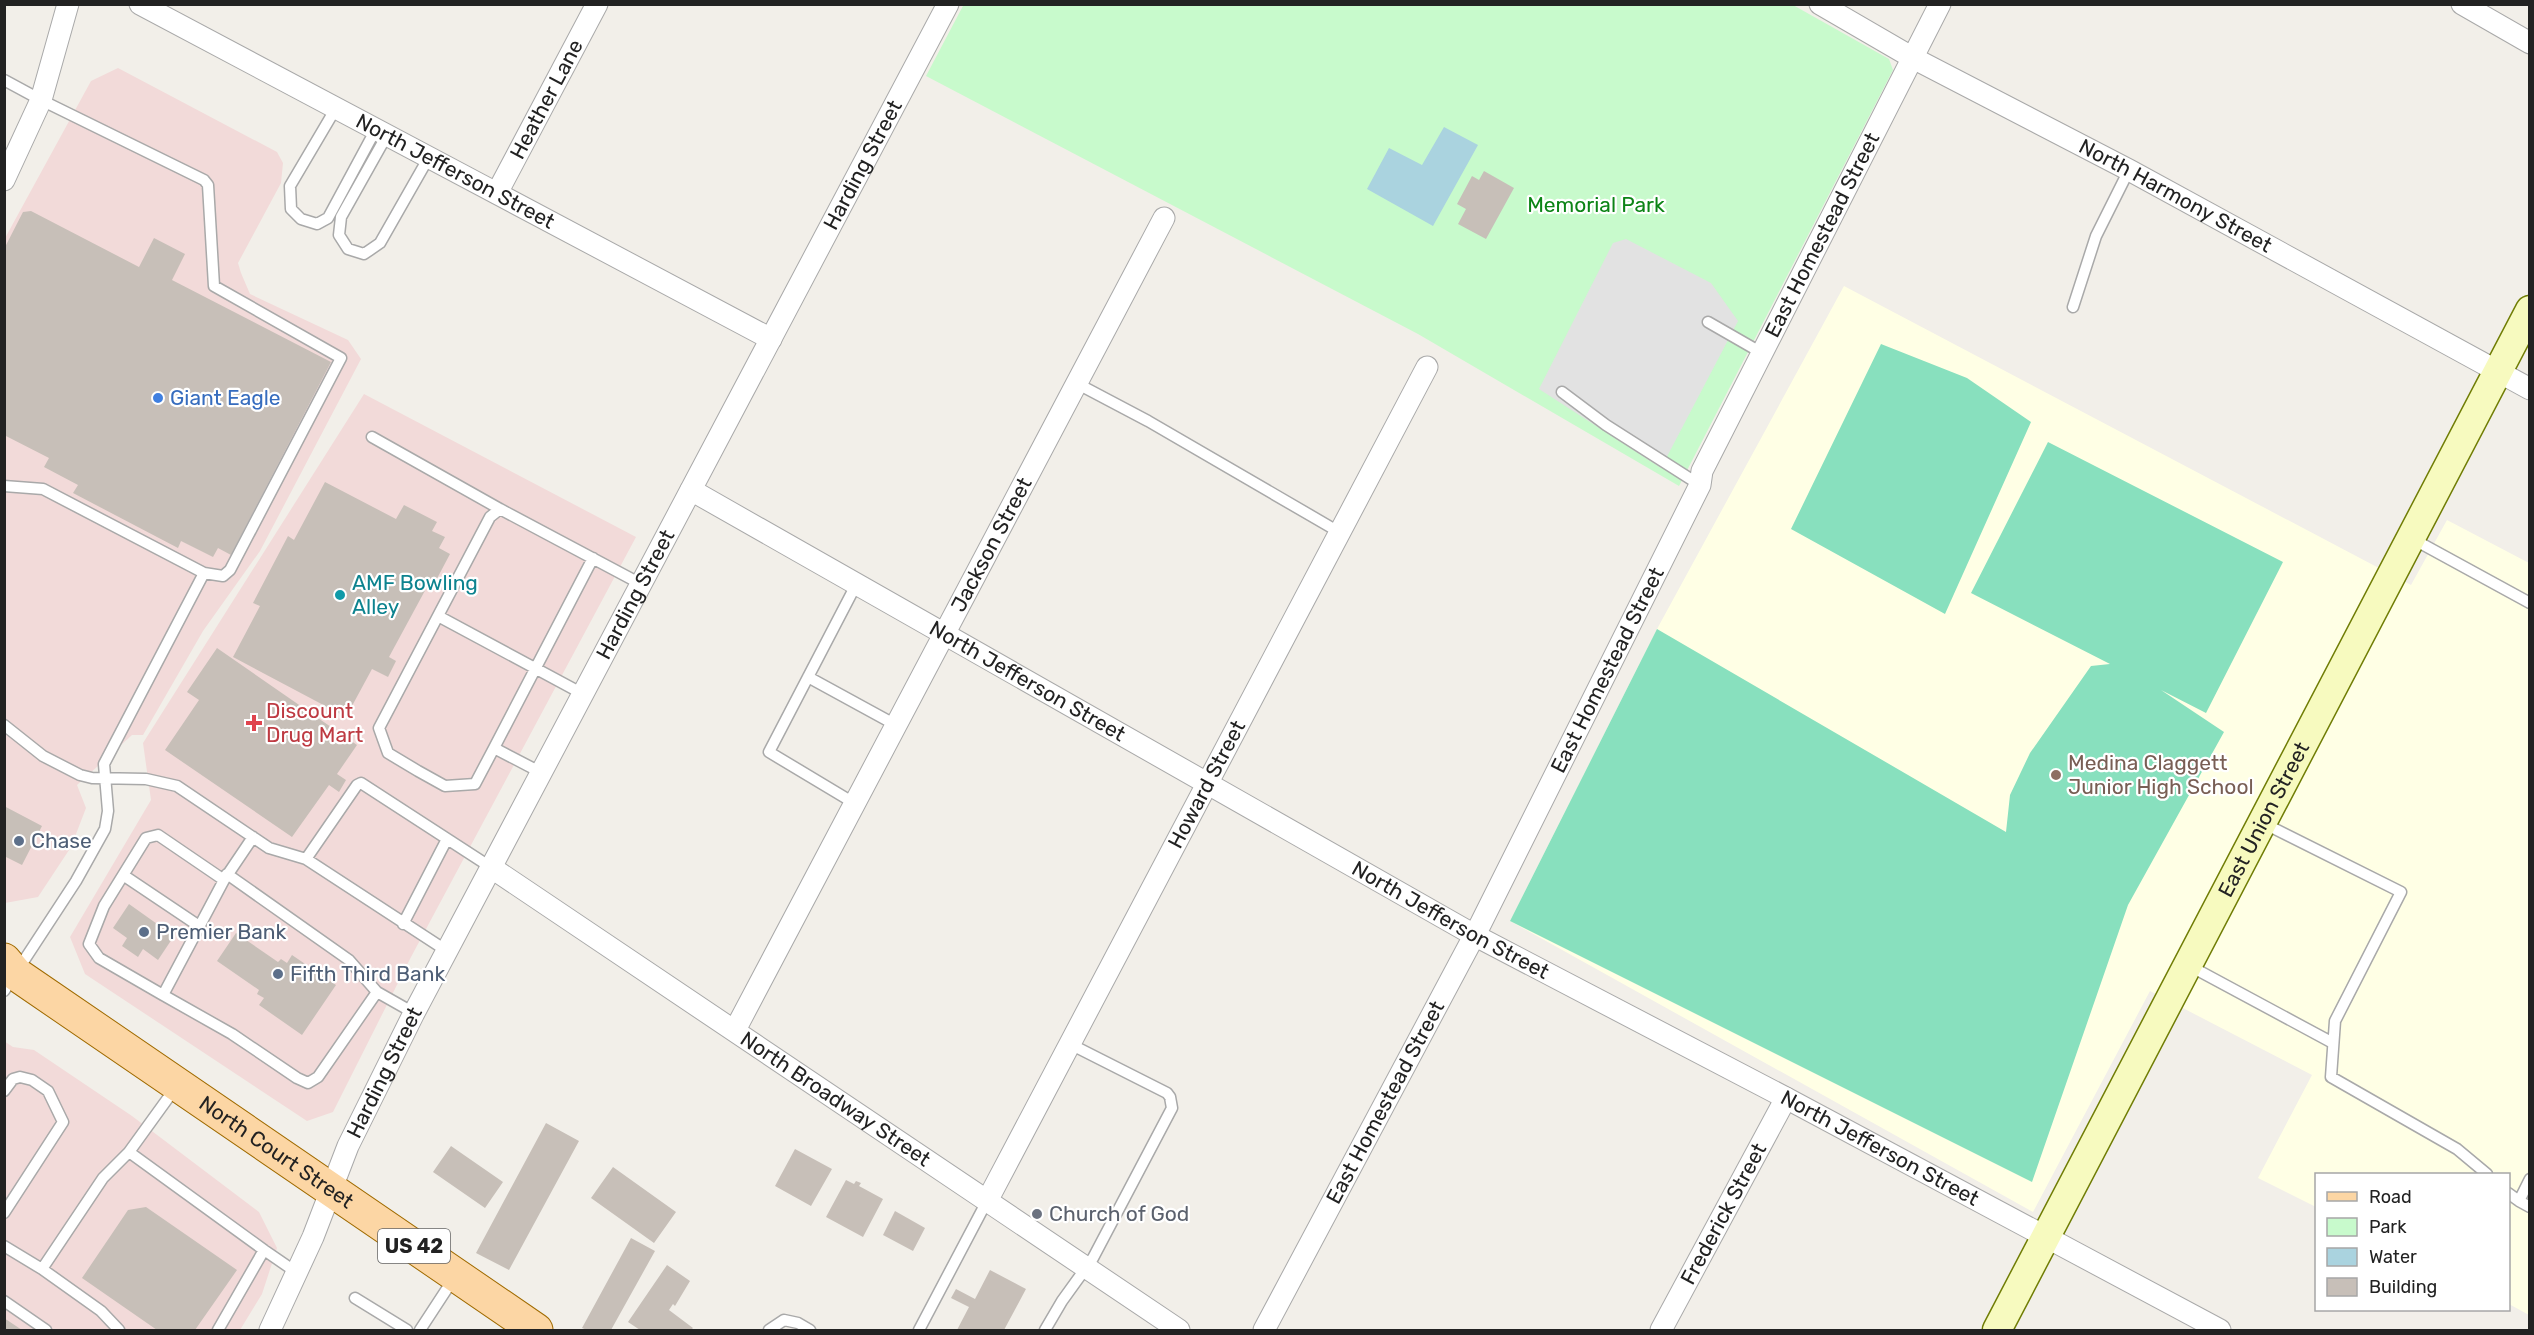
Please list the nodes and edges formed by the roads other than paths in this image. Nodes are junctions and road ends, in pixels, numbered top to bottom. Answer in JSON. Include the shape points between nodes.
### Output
{"nodes":[{"id":1,"x":68,"y":4,"type":"edge"},
{"id":2,"x":140,"y":4,"type":"edge"},
{"id":3,"x":597,"y":4,"type":"edge"},
{"id":4,"x":948,"y":4,"type":"edge"},
{"id":5,"x":1820,"y":4,"type":"edge"},
{"id":6,"x":1940,"y":4,"type":"edge"},
{"id":7,"x":2462,"y":4,"type":"edge"},
{"id":8,"x":2529,"y":43,"type":"edge"},
{"id":9,"x":1913,"y":58,"type":"junction"},
{"id":10,"x":4,"y":80,"type":"edge"},
{"id":11,"x":41,"y":100,"type":"junction"},
{"id":12,"x":336,"y":108,"type":"junction"},
{"id":13,"x":382,"y":132,"type":"junction"},
{"id":14,"x":429,"y":157,"type":"junction"},
{"id":15,"x":2129,"y":170,"type":"junction"},
{"id":16,"x":4,"y":180,"type":"edge"},
{"id":17,"x":497,"y":193,"type":"junction"},
{"id":18,"x":1164,"y":218,"type":"dead end"},
{"id":19,"x":2073,"y":307,"type":"dead end"},
{"id":20,"x":2529,"y":310,"type":"edge"},
{"id":21,"x":1708,"y":322,"type":"dead end"},
{"id":22,"x":771,"y":339,"type":"junction"},
{"id":23,"x":1762,"y":353,"type":"junction"},
{"id":24,"x":1427,"y":367,"type":"dead end"},
{"id":25,"x":2497,"y":372,"type":"junction"},
{"id":26,"x":1076,"y":383,"type":"junction"},
{"id":27,"x":2529,"y":389,"type":"edge"},
{"id":28,"x":1562,"y":392,"type":"dead end"},
{"id":29,"x":372,"y":437,"type":"dead end"},
{"id":30,"x":1700,"y":485,"type":"junction"},
{"id":31,"x":4,"y":486,"type":"edge"},
{"id":32,"x":691,"y":490,"type":"junction"},
{"id":33,"x":500,"y":509,"type":"junction"},
{"id":34,"x":1339,"y":532,"type":"junction"},
{"id":35,"x":2411,"y":538,"type":"junction"},
{"id":36,"x":593,"y":558,"type":"junction"},
{"id":37,"x":204,"y":573,"type":"junction"},
{"id":38,"x":857,"y":583,"type":"junction"},
{"id":39,"x":641,"y":584,"type":"junction"},
{"id":40,"x":2529,"y":603,"type":"edge"},
{"id":41,"x":438,"y":616,"type":"junction"},
{"id":42,"x":945,"y":632,"type":"junction"},
{"id":43,"x":536,"y":668,"type":"junction"},
{"id":44,"x":808,"y":677,"type":"junction"},
{"id":45,"x":583,"y":694,"type":"junction"},
{"id":46,"x":894,"y":724,"type":"junction"},
{"id":47,"x":4,"y":725,"type":"edge"},
{"id":48,"x":494,"y":748,"type":"junction"},
{"id":49,"x":542,"y":773,"type":"junction"},
{"id":50,"x":106,"y":778,"type":"junction"},
{"id":51,"x":1208,"y":785,"type":"junction"},
{"id":52,"x":854,"y":803,"type":"junction"},
{"id":53,"x":2262,"y":822,"type":"junction"},
{"id":54,"x":253,"y":837,"type":"junction"},
{"id":55,"x":447,"y":839,"type":"junction"},
{"id":56,"x":306,"y":859,"type":"junction"},
{"id":57,"x":492,"y":868,"type":"junction"},
{"id":58,"x":123,"y":875,"type":"junction"},
{"id":59,"x":226,"y":878,"type":"junction"},
{"id":60,"x":403,"y":924,"type":"junction"},
{"id":61,"x":199,"y":926,"type":"junction"},
{"id":62,"x":1474,"y":935,"type":"junction"},
{"id":63,"x":447,"y":951,"type":"junction"},
{"id":64,"x":2187,"y":965,"type":"junction"},
{"id":65,"x":7,"y":974,"type":"edge"},
{"id":66,"x":378,"y":992,"type":"junction"},
{"id":67,"x":163,"y":995,"type":"junction"},
{"id":68,"x":414,"y":1013,"type":"junction"},
{"id":69,"x":735,"y":1030,"type":"junction"},
{"id":70,"x":2333,"y":1043,"type":"junction"},
{"id":71,"x":1070,"y":1044,"type":"junction"},
{"id":72,"x":177,"y":1084,"type":"junction"},
{"id":73,"x":4,"y":1091,"type":"edge"},
{"id":74,"x":1786,"y":1098,"type":"junction"},
{"id":75,"x":129,"y":1152,"type":"junction"},
{"id":76,"x":2486,"y":1173,"type":"edge"},
{"id":77,"x":2529,"y":1179,"type":"edge"},
{"id":78,"x":331,"y":1189,"type":"junction"},
{"id":79,"x":2510,"y":1194,"type":"edge"},
{"id":80,"x":987,"y":1201,"type":"junction"},
{"id":81,"x":2518,"y":1201,"type":"junction"},
{"id":82,"x":2529,"y":1207,"type":"edge"},
{"id":83,"x":4,"y":1213,"type":"edge"},
{"id":84,"x":2046,"y":1237,"type":"junction"},
{"id":85,"x":4,"y":1246,"type":"edge"},
{"id":86,"x":264,"y":1250,"type":"junction"},
{"id":87,"x":42,"y":1269,"type":"junction"},
{"id":88,"x":1086,"y":1269,"type":"junction"},
{"id":89,"x":296,"y":1272,"type":"junction"},
{"id":90,"x":455,"y":1275,"type":"junction"},
{"id":91,"x":355,"y":1298,"type":"dead end"},
{"id":92,"x":4,"y":1301,"type":"edge"},
{"id":93,"x":46,"y":1330,"type":"edge"},
{"id":94,"x":119,"y":1330,"type":"edge"},
{"id":95,"x":218,"y":1330,"type":"edge"},
{"id":96,"x":270,"y":1330,"type":"edge"},
{"id":97,"x":406,"y":1330,"type":"edge"},
{"id":98,"x":420,"y":1330,"type":"edge"},
{"id":99,"x":536,"y":1330,"type":"edge"},
{"id":100,"x":769,"y":1330,"type":"edge"},
{"id":101,"x":810,"y":1330,"type":"edge"},
{"id":102,"x":919,"y":1330,"type":"edge"},
{"id":103,"x":1045,"y":1330,"type":"edge"},
{"id":104,"x":1179,"y":1330,"type":"edge"},
{"id":105,"x":1264,"y":1330,"type":"edge"},
{"id":106,"x":1661,"y":1330,"type":"edge"},
{"id":107,"x":1997,"y":1330,"type":"edge"},
{"id":108,"x":2220,"y":1330,"type":"edge"}],
"edges":[{"from":1,"to":11,"type":"street"},
{"from":2,"to":12,"type":"street","name":"North Jefferson Street"},
{"from":3,"to":17,"type":"street","name":"Heather Lane"},
{"from":4,"to":22,"type":"street","name":"Harding Street"},
{"from":5,"to":9,"type":"street","name":"North Harmony Street"},
{"from":6,"to":9,"type":"street","name":"East Homestead Street"},
{"from":7,"to":8,"type":"street"},
{"from":9,"to":15,"type":"street","name":"North Harmony Street"},
{"from":9,"to":23,"type":"street","name":"East Homestead Street"},
{"from":10,"to":11,"type":"lane"},
{"from":11,"to":16,"type":"street"},
{"from":11,"to":37,"type":"lane","via":[[204,180],[208,185],[214,286],[340,358],[230,570],[223,576]]},
{"from":12,"to":13,"type":"street","name":"North Jefferson Street"},
{"from":12,"to":13,"type":"lane","via":[[290,186],[291,209],[301,219],[317,224],[328,218]]},
{"from":13,"to":14,"type":"street","name":"North Jefferson Street"},
{"from":13,"to":14,"type":"lane","via":[[342,217],[339,235],[348,249],[364,254],[381,243]]},
{"from":14,"to":17,"type":"street","name":"North Jefferson Street"},
{"from":15,"to":19,"type":"lane","via":[[2096,236]]},
{"from":15,"to":25,"type":"street","name":"North Harmony Street"},
{"from":17,"to":22,"type":"street","name":"North Jefferson Street"},
{"from":18,"to":26,"type":"street","name":"Jackson Street"},
{"from":20,"to":25,"type":"street","name":"East Union Street"},
{"from":21,"to":23,"type":"lane"},
{"from":22,"to":32,"type":"street","name":"Harding Street"},
{"from":23,"to":30,"type":"street","name":"East Homestead Street","via":[[1702,471]]},
{"from":24,"to":34,"type":"street","name":"Howard Street"},
{"from":25,"to":27,"type":"street","name":"North Harmony Street"},
{"from":25,"to":35,"type":"street","name":"East Union Street"},
{"from":26,"to":34,"type":"lane"},
{"from":26,"to":42,"type":"street","name":"Jackson Street"},
{"from":28,"to":30,"type":"lane"},
{"from":29,"to":33,"type":"lane"},
{"from":30,"to":62,"type":"street","name":"East Homestead Street"},
{"from":31,"to":37,"type":"lane","via":[[43,489]]},
{"from":32,"to":38,"type":"street","name":"North Jefferson Street"},
{"from":32,"to":39,"type":"street","name":"Harding Street"},
{"from":33,"to":36,"type":"lane"},
{"from":33,"to":41,"type":"lane","via":[[489,517]]},
{"from":34,"to":51,"type":"street","name":"Howard Street"},
{"from":35,"to":40,"type":"lane"},
{"from":35,"to":53,"type":"street","name":"East Union Street"},
{"from":36,"to":39,"type":"lane"},
{"from":36,"to":43,"type":"lane"},
{"from":37,"to":50,"type":"lane","via":[[104,764]]},
{"from":38,"to":42,"type":"street","name":"North Jefferson Street"},
{"from":38,"to":44,"type":"lane"},
{"from":39,"to":45,"type":"street","name":"Harding Street"},
{"from":41,"to":43,"type":"lane"},
{"from":41,"to":48,"type":"lane","via":[[379,728],[388,753],[446,786],[475,784]]},
{"from":42,"to":46,"type":"street","name":"Jackson Street"},
{"from":42,"to":51,"type":"street","name":"North Jefferson Street"},
{"from":43,"to":45,"type":"lane"},
{"from":43,"to":48,"type":"lane"},
{"from":44,"to":46,"type":"lane"},
{"from":44,"to":52,"type":"lane","via":[[769,752]]},
{"from":45,"to":49,"type":"street","name":"Harding Street"},
{"from":46,"to":52,"type":"street","name":"Jackson Street"},
{"from":47,"to":50,"type":"lane","via":[[43,756],[80,775]]},
{"from":48,"to":49,"type":"lane"},
{"from":49,"to":57,"type":"street","name":"Harding Street"},
{"from":50,"to":54,"type":"lane","via":[[146,779],[177,786]]},
{"from":50,"to":65,"type":"lane","via":[[105,829],[76,881]]},
{"from":51,"to":62,"type":"street","name":"North Jefferson Street"},
{"from":51,"to":71,"type":"street","name":"Howard Street"},
{"from":52,"to":69,"type":"street","name":"Jackson Street"},
{"from":53,"to":64,"type":"street","name":"East Union Street"},
{"from":53,"to":70,"type":"lane","via":[[2401,892],[2335,1021]]},
{"from":54,"to":56,"type":"lane","via":[[268,848]]},
{"from":54,"to":59,"type":"lane"},
{"from":55,"to":56,"type":"lane","via":[[361,783]]},
{"from":55,"to":57,"type":"lane"},
{"from":55,"to":60,"type":"lane"},
{"from":56,"to":60,"type":"lane"},
{"from":57,"to":63,"type":"street","name":"Harding Street"},
{"from":57,"to":69,"type":"street","name":"North Broadway Street"},
{"from":58,"to":59,"type":"lane","via":[[146,838],[158,835]]},
{"from":58,"to":61,"type":"lane"},
{"from":58,"to":67,"type":"lane","via":[[104,906],[89,944],[99,958]]},
{"from":59,"to":61,"type":"lane"},
{"from":59,"to":66,"type":"lane","via":[[349,960]]},
{"from":60,"to":63,"type":"lane"},
{"from":61,"to":67,"type":"lane"},
{"from":62,"to":74,"type":"street","name":"North Jefferson Street"},
{"from":62,"to":105,"type":"street","name":"East Homestead Street"},
{"from":63,"to":68,"type":"street","name":"Harding Street"},
{"from":64,"to":70,"type":"lane"},
{"from":64,"to":84,"type":"street","name":"East Union Street"},
{"from":65,"to":72,"type":"main road","name":"North Court Street","number":"US 42"},
{"from":66,"to":67,"type":"lane","via":[[318,1077],[308,1083]]},
{"from":66,"to":68,"type":"lane"},
{"from":68,"to":78,"type":"street","name":"Harding Street"},
{"from":69,"to":80,"type":"street","name":"North Broadway Street"},
{"from":70,"to":76,"type":"lane","via":[[2331,1077],[2457,1149]]},
{"from":71,"to":80,"type":"street","name":"Howard Street"},
{"from":71,"to":88,"type":"lane","via":[[1162,1090],[1172,1102],[1166,1122]]},
{"from":72,"to":75,"type":"lane"},
{"from":72,"to":78,"type":"main road","name":"North Court Street","number":"US 42"},
{"from":73,"to":83,"type":"lane","via":[[13,1079],[32,1080],[48,1091],[63,1122]]},
{"from":74,"to":84,"type":"street","name":"North Jefferson Street"},
{"from":74,"to":106,"type":"street","name":"Frederick Street"},
{"from":75,"to":86,"type":"lane"},
{"from":75,"to":87,"type":"lane","via":[[103,1178]]},
{"from":77,"to":81,"type":"lane"},
{"from":78,"to":89,"type":"street","name":"Harding Street"},
{"from":78,"to":90,"type":"main road","name":"North Court Street","number":"US 42"},
{"from":79,"to":81,"type":"lane"},
{"from":80,"to":88,"type":"street","name":"North Broadway Street"},
{"from":80,"to":102,"type":"lane"},
{"from":81,"to":82,"type":"lane"},
{"from":84,"to":107,"type":"street","name":"East Union Street"},
{"from":84,"to":108,"type":"street","name":"North Jefferson Street"},
{"from":85,"to":87,"type":"lane"},
{"from":86,"to":89,"type":"lane"},
{"from":86,"to":95,"type":"lane"},
{"from":87,"to":94,"type":"lane","via":[[102,1311]]},
{"from":88,"to":103,"type":"lane"},
{"from":88,"to":104,"type":"street","name":"North Broadway Street"},
{"from":89,"to":96,"type":"street","name":"Harding Street"},
{"from":90,"to":98,"type":"lane"},
{"from":90,"to":99,"type":"main road","name":"North Court Street","number":"US 42"},
{"from":91,"to":97,"type":"lane"},
{"from":92,"to":93,"type":"lane"},
{"from":100,"to":101,"type":"lane","via":[[784,1320]]}]}
